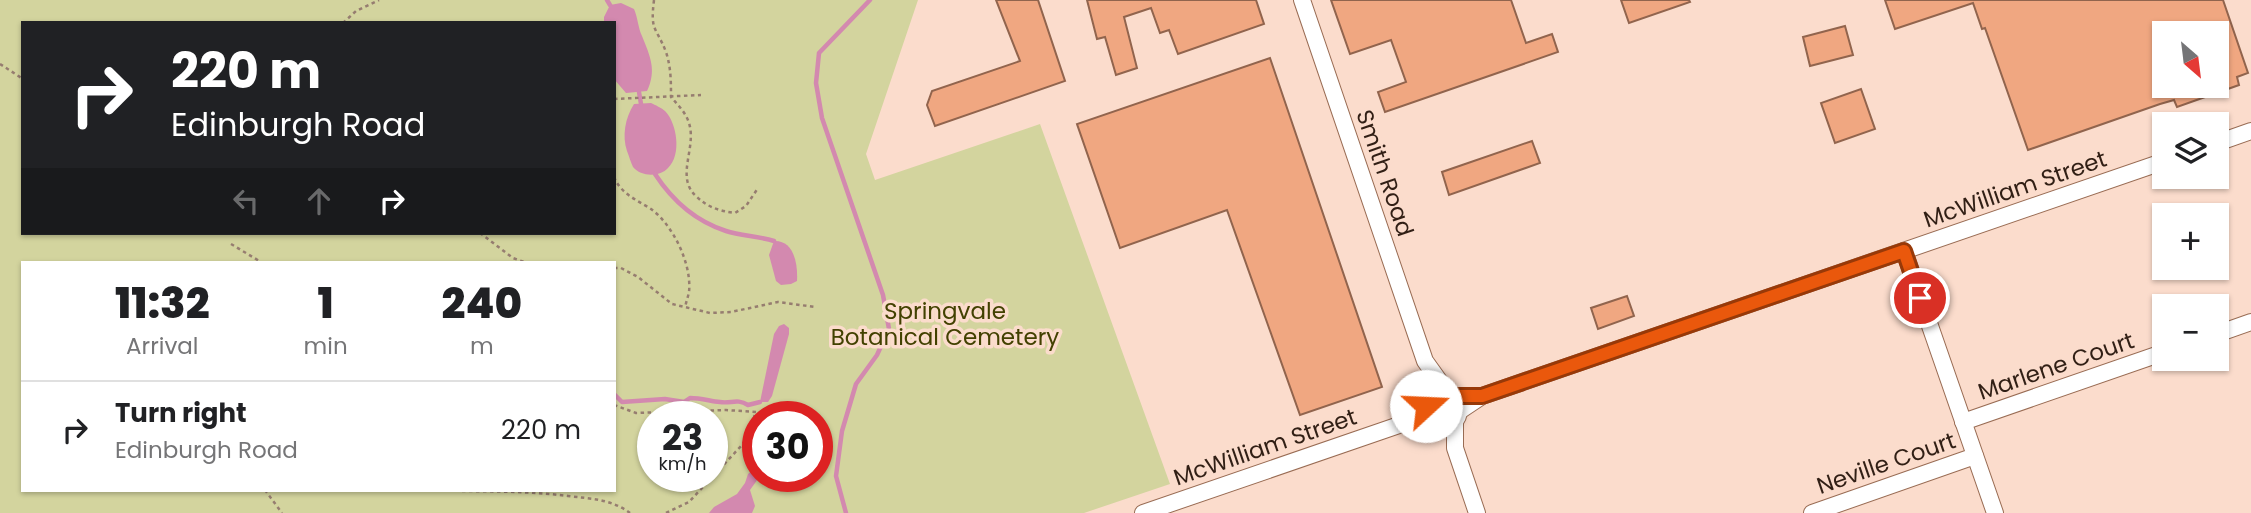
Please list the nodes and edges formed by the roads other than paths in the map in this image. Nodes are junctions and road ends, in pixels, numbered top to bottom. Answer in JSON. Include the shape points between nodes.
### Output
{"nodes":[{"id":1,"x":1302,"y":0,"type":"edge"},
{"id":2,"x":2251,"y":131,"type":"edge"},
{"id":3,"x":2229,"y":139,"type":"edge"},
{"id":4,"x":2152,"y":165,"type":"edge"},
{"id":5,"x":1904,"y":251,"type":"junction"},
{"id":6,"x":2251,"y":323,"type":"edge"},
{"id":7,"x":2229,"y":330,"type":"edge"},
{"id":8,"x":2152,"y":357,"type":"edge"},
{"id":9,"x":1425,"y":361,"type":"junction"},
{"id":10,"x":1451,"y":396,"type":"junction"},
{"id":11,"x":1482,"y":396,"type":"junction"},
{"id":12,"x":1426,"y":406,"type":"junction"},
{"id":13,"x":1456,"y":417,"type":"junction"},
{"id":14,"x":1963,"y":422,"type":"junction"},
{"id":15,"x":1402,"y":424,"type":"junction"},
{"id":16,"x":1434,"y":425,"type":"junction"},
{"id":17,"x":1455,"y":448,"type":"junction"},
{"id":18,"x":1975,"y":456,"type":"junction"},
{"id":19,"x":1143,"y":513,"type":"edge"},
{"id":20,"x":1477,"y":513,"type":"edge"},
{"id":21,"x":1812,"y":513,"type":"edge"},
{"id":22,"x":1995,"y":513,"type":"edge"}],
"edges":[{"from":1,"to":9,"type":"street","name":"Smith Road"},
{"from":2,"to":3,"type":"street"},
{"from":4,"to":5,"type":"street","name":"McWilliam Street"},
{"from":5,"to":11,"type":"street","name":"McWilliam Street"},
{"from":5,"to":14,"type":"street"},
{"from":6,"to":7,"type":"street"},
{"from":8,"to":14,"type":"street","name":"Marlene Court"},
{"from":9,"to":10,"type":"street","name":"Smith Road"},
{"from":9,"to":12,"type":"street","name":"Smith Road"},
{"from":10,"to":11,"type":"street","name":"McWilliam Street"},
{"from":10,"to":12,"type":"street","via":[[1432,396]]},
{"from":10,"to":13,"type":"street","via":[[1457,404]]},
{"from":11,"to":13,"type":"street","name":"McWilliam Street"},
{"from":12,"to":15,"type":"street","name":"McWilliam Street"},
{"from":12,"to":16,"type":"street"},
{"from":13,"to":16,"type":"street","via":[[1447,426]]},
{"from":13,"to":17,"type":"street"},
{"from":14,"to":18,"type":"street"},
{"from":15,"to":16,"type":"street","name":"McWilliam Street"},
{"from":15,"to":19,"type":"street","name":"McWilliam Street"},
{"from":16,"to":17,"type":"street"},
{"from":17,"to":20,"type":"street"},
{"from":18,"to":21,"type":"street","name":"Neville Court"},
{"from":18,"to":22,"type":"street"}]}
